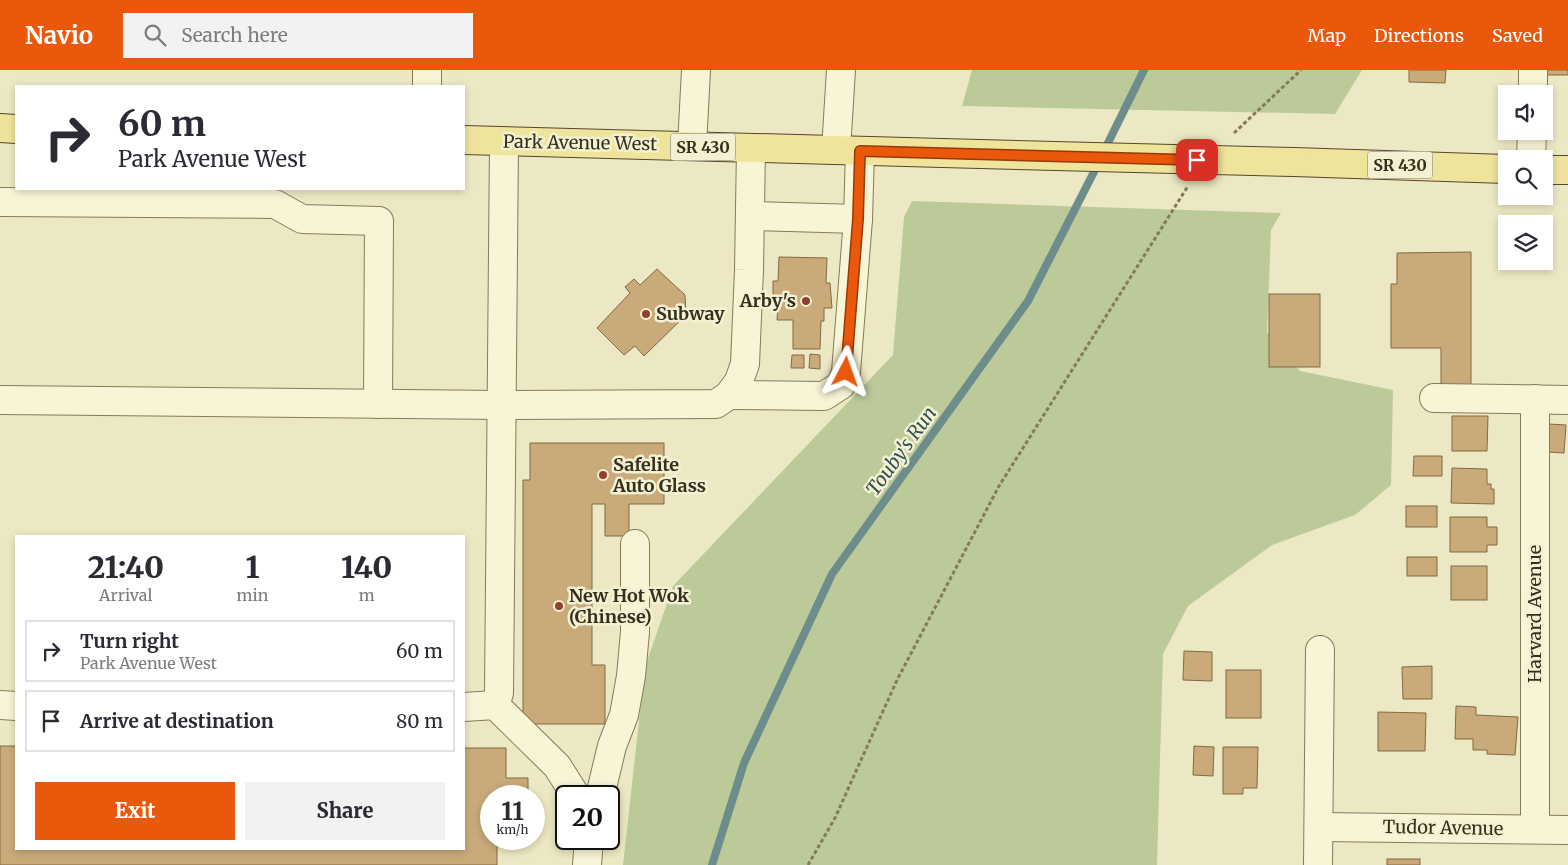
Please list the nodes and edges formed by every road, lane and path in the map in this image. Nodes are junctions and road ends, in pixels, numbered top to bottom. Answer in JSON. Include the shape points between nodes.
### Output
{"nodes":[{"id":1,"x":428,"y":70,"type":"edge"},
{"id":2,"x":696,"y":70,"type":"edge"},
{"id":3,"x":841,"y":70,"type":"edge"},
{"id":4,"x":1301,"y":70,"type":"edge"},
{"id":5,"x":1533,"y":70,"type":"edge"},
{"id":6,"x":427,"y":85,"type":"edge"},
{"id":7,"x":1533,"y":85,"type":"edge"},
{"id":8,"x":0,"y":128,"type":"edge"},
{"id":9,"x":15,"y":129,"type":"edge"},
{"id":10,"x":1232,"y":135,"type":"dead end"},
{"id":11,"x":465,"y":140,"type":"edge"},
{"id":12,"x":504,"y":142,"type":"junction"},
{"id":13,"x":692,"y":146,"type":"junction"},
{"id":14,"x":751,"y":148,"type":"junction"},
{"id":15,"x":848,"y":150,"type":"junction"},
{"id":16,"x":1498,"y":169,"type":"edge"},
{"id":17,"x":1553,"y":170,"type":"edge"},
{"id":18,"x":1568,"y":170,"type":"edge"},
{"id":19,"x":1192,"y":178,"type":"dead end"},
{"id":20,"x":0,"y":202,"type":"edge"},
{"id":21,"x":750,"y":216,"type":"junction"},
{"id":22,"x":858,"y":219,"type":"junction"},
{"id":23,"x":729,"y":395,"type":"junction"},
{"id":24,"x":1434,"y":398,"type":"dead end"},
{"id":25,"x":1535,"y":399,"type":"junction"},
{"id":26,"x":0,"y":400,"type":"edge"},
{"id":27,"x":1568,"y":400,"type":"edge"},
{"id":28,"x":378,"y":404,"type":"junction"},
{"id":29,"x":501,"y":405,"type":"junction"},
{"id":30,"x":635,"y":544,"type":"dead end"},
{"id":31,"x":1320,"y":650,"type":"dead end"},
{"id":32,"x":495,"y":705,"type":"junction"},
{"id":33,"x":0,"y":706,"type":"edge"},
{"id":34,"x":15,"y":706,"type":"edge"},
{"id":35,"x":465,"y":707,"type":"edge"},
{"id":36,"x":569,"y":785,"type":"edge"},
{"id":37,"x":603,"y":785,"type":"edge"},
{"id":38,"x":1318,"y":827,"type":"junction"},
{"id":39,"x":1535,"y":829,"type":"junction"},
{"id":40,"x":1568,"y":830,"type":"edge"},
{"id":41,"x":808,"y":865,"type":"edge"},
{"id":42,"x":1318,"y":865,"type":"edge"}],
"edges":[{"from":1,"to":6,"type":"street"},
{"from":2,"to":13,"type":"street"},
{"from":3,"to":15,"type":"street"},
{"from":4,"to":10,"type":"path"},
{"from":5,"to":7,"type":"street"},
{"from":8,"to":9,"type":"main road"},
{"from":11,"to":12,"type":"main road","name":"Park Avenue West","number":"SR 430"},
{"from":12,"to":13,"type":"main road","name":"Park Avenue West","number":"SR 430"},
{"from":12,"to":29,"type":"street"},
{"from":13,"to":14,"type":"main road","name":"Park Avenue West","number":"SR 430"},
{"from":14,"to":15,"type":"main road","name":"Park Avenue West","number":"SR 430"},
{"from":14,"to":21,"type":"street"},
{"from":15,"to":16,"type":"main road","name":"Park Avenue West","number":"SR 430","bridge":true},
{"from":15,"to":22,"type":"street"},
{"from":17,"to":18,"type":"main road"},
{"from":19,"to":41,"type":"path","via":[[999,486],[897,680],[835,818]]},
{"from":20,"to":28,"type":"street","via":[[275,204],[302,219],[379,221]]},
{"from":21,"to":22,"type":"street"},
{"from":21,"to":23,"type":"street","via":[[745,364]]},
{"from":22,"to":23,"type":"street","via":[[846,372],[841,385],[824,396]]},
{"from":23,"to":29,"type":"street","via":[[716,404],[699,406]]},
{"from":24,"to":25,"type":"street"},
{"from":25,"to":27,"type":"street"},
{"from":25,"to":39,"type":"street","name":"Harvard Avenue"},
{"from":26,"to":28,"type":"street"},
{"from":28,"to":29,"type":"street"},
{"from":29,"to":32,"type":"street","via":[[499,693]]},
{"from":30,"to":37,"type":"street","via":[[635,632],[631,676],[624,715]]},
{"from":31,"to":38,"type":"street"},
{"from":32,"to":35,"type":"street"},
{"from":32,"to":36,"type":"street","via":[[557,766]]},
{"from":33,"to":34,"type":"street"},
{"from":38,"to":39,"type":"street","name":"Tudor Avenue"},
{"from":38,"to":42,"type":"street"},
{"from":39,"to":40,"type":"street","name":"Tudor Avenue"}]}
